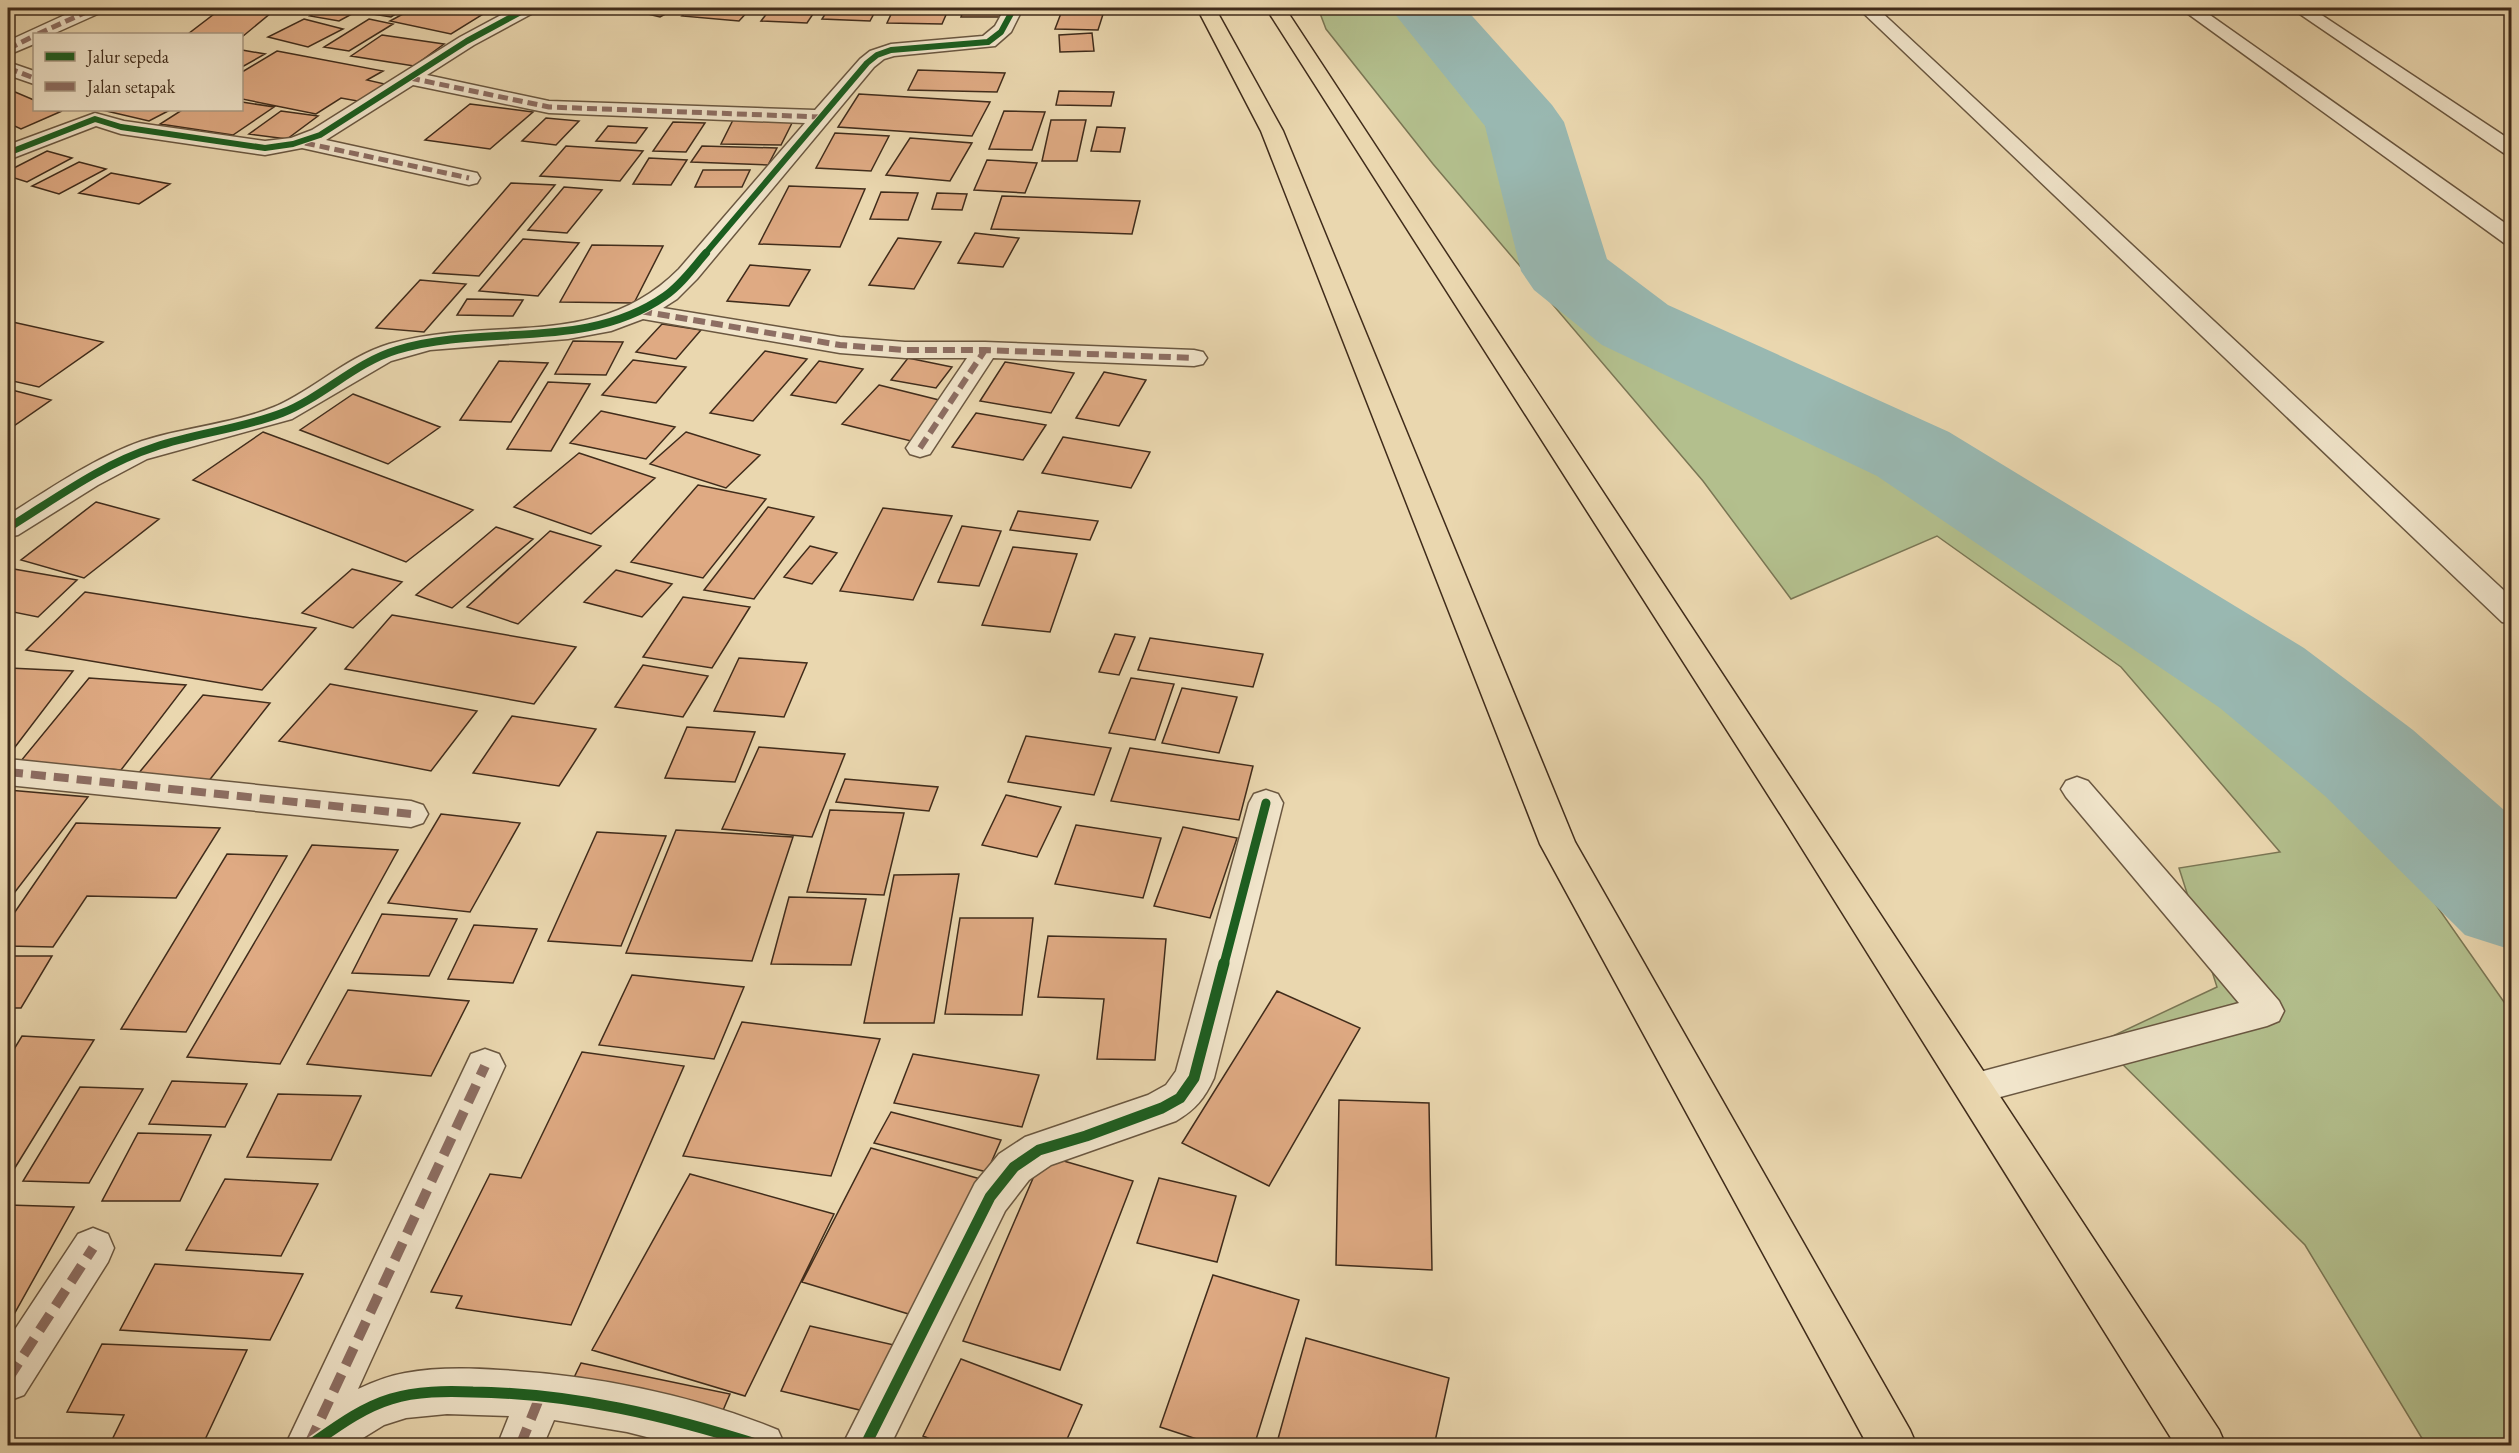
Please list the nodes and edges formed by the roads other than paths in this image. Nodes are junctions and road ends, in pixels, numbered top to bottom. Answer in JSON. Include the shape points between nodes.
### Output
{"nodes":[{"id":1,"x":94,"y":8,"type":"edge"},
{"id":2,"x":528,"y":8,"type":"edge"},
{"id":3,"x":1014,"y":8,"type":"edge"},
{"id":4,"x":1275,"y":8,"type":"edge"},
{"id":5,"x":1868,"y":8,"type":"edge"},
{"id":6,"x":2189,"y":8,"type":"edge"},
{"id":7,"x":2300,"y":8,"type":"edge"},
{"id":8,"x":1208,"y":13,"type":"edge"},
{"id":9,"x":40,"y":33,"type":"edge"},
{"id":10,"x":33,"y":36,"type":"edge"},
{"id":11,"x":8,"y":49,"type":"edge"},
{"id":12,"x":8,"y":68,"type":"edge"},
{"id":13,"x":33,"y":78,"type":"edge"},
{"id":14,"x":410,"y":78,"type":"junction"},
{"id":15,"x":95,"y":114,"type":"edge"},
{"id":16,"x":821,"y":117,"type":"junction"},
{"id":17,"x":303,"y":142,"type":"junction"},
{"id":18,"x":2511,"y":150,"type":"edge"},
{"id":19,"x":8,"y":153,"type":"edge"},
{"id":20,"x":469,"y":178,"type":"dead end"},
{"id":21,"x":2511,"y":238,"type":"edge"},
{"id":22,"x":638,"y":311,"type":"junction"},
{"id":23,"x":985,"y":350,"type":"junction"},
{"id":24,"x":1194,"y":358,"type":"dead end"},
{"id":25,"x":920,"y":448,"type":"dead end"},
{"id":26,"x":8,"y":528,"type":"edge"},
{"id":27,"x":2511,"y":615,"type":"edge"},
{"id":28,"x":8,"y":772,"type":"edge"},
{"id":29,"x":2077,"y":789,"type":"dead end"},
{"id":30,"x":1266,"y":803,"type":"dead end"},
{"id":31,"x":411,"y":814,"type":"dead end"},
{"id":32,"x":485,"y":1065,"type":"dead end"},
{"id":33,"x":1974,"y":1088,"type":"junction"},
{"id":34,"x":93,"y":1248,"type":"dead end"},
{"id":35,"x":8,"y":1379,"type":"edge"},
{"id":36,"x":541,"y":1394,"type":"junction"},
{"id":37,"x":309,"y":1446,"type":"edge"},
{"id":38,"x":520,"y":1446,"type":"edge"},
{"id":39,"x":762,"y":1446,"type":"edge"},
{"id":40,"x":865,"y":1446,"type":"edge"},
{"id":41,"x":1894,"y":1446,"type":"edge"},
{"id":42,"x":2203,"y":1446,"type":"edge"}],
"edges":[{"from":1,"to":9,"type":"street"},
{"from":2,"to":14,"type":"street"},
{"from":3,"to":16,"type":"street","via":[[1005,30],[988,42],[909,48],[877,55]]},
{"from":4,"to":33,"type":"highway"},
{"from":5,"to":27,"type":"lane"},
{"from":6,"to":21,"type":"lane"},
{"from":7,"to":18,"type":"lane"},
{"from":8,"to":41,"type":"highway","via":[[1272,131],[1558,844]]},
{"from":10,"to":11,"type":"street"},
{"from":12,"to":13,"type":"street"},
{"from":14,"to":16,"type":"street","via":[[549,107]]},
{"from":14,"to":17,"type":"street"},
{"from":15,"to":17,"type":"street","via":[[121,127],[265,148]]},
{"from":15,"to":19,"type":"street"},
{"from":16,"to":22,"type":"street","via":[[688,274],[665,296]]},
{"from":17,"to":20,"type":"street"},
{"from":22,"to":23,"type":"street","via":[[840,345]]},
{"from":22,"to":26,"type":"street","via":[[597,327],[450,340],[396,350],[283,412],[138,453]]},
{"from":23,"to":24,"type":"street"},
{"from":23,"to":25,"type":"street"},
{"from":28,"to":31,"type":"street"},
{"from":29,"to":33,"type":"lane","via":[[2267,1011]]},
{"from":30,"to":40,"type":"street","via":[[1194,1078],[1180,1098],[1162,1108],[1039,1150],[1014,1167],[990,1197]]},
{"from":32,"to":37,"type":"street"},
{"from":33,"to":42,"type":"highway"},
{"from":34,"to":35,"type":"street"},
{"from":36,"to":37,"type":"street","via":[[462,1391],[405,1395],[364,1410]]},
{"from":36,"to":38,"type":"street"},
{"from":36,"to":39,"type":"street","via":[[650,1413]]}]}
